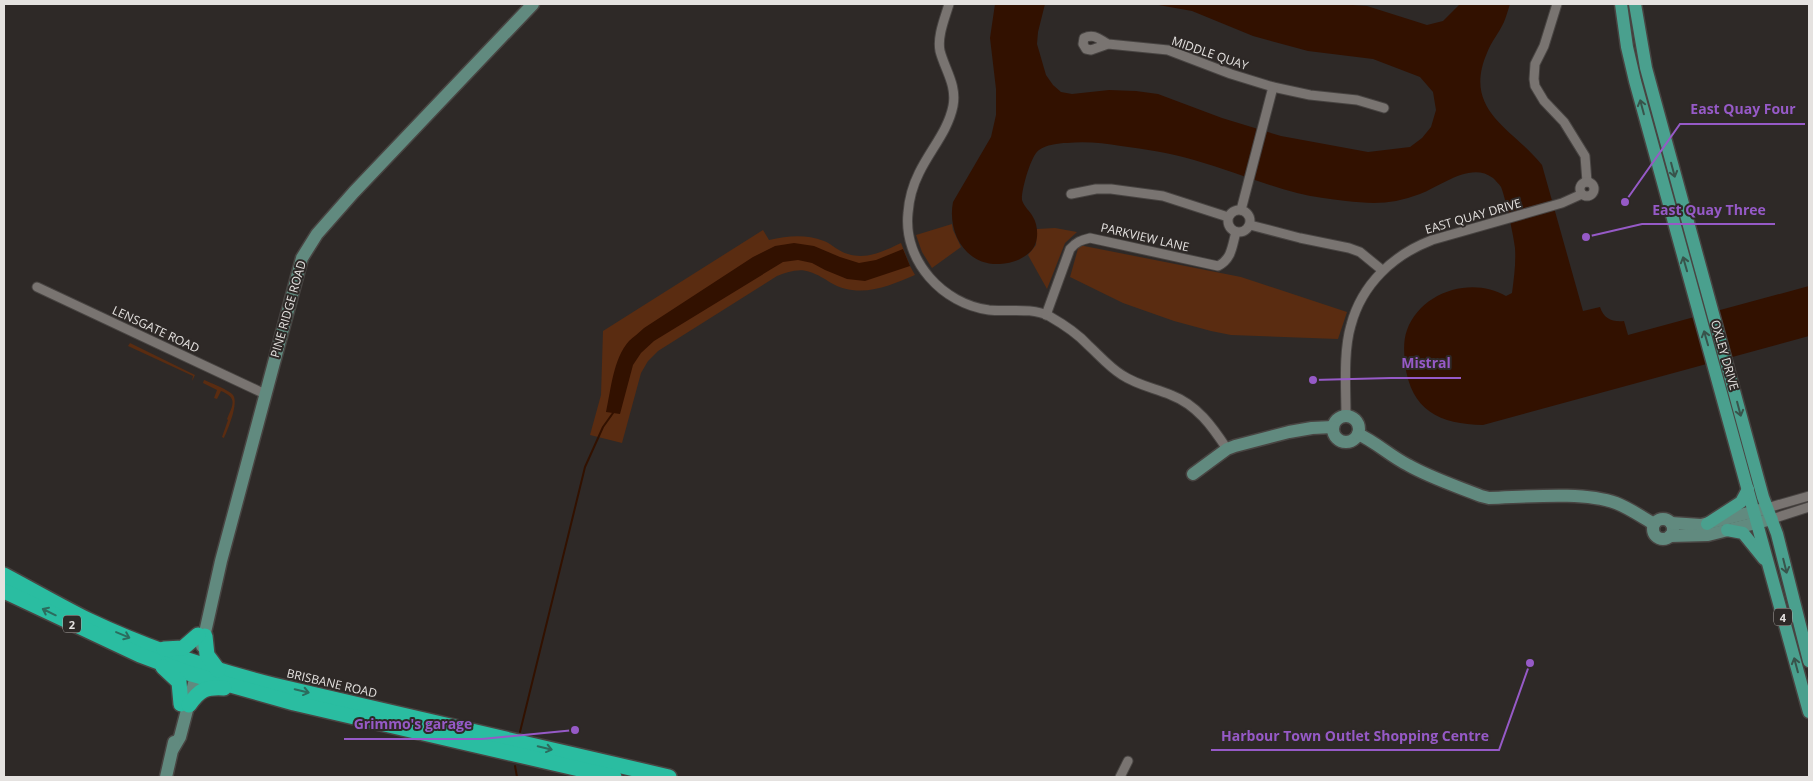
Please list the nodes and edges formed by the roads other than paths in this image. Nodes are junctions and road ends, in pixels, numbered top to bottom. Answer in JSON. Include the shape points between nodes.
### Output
{"nodes":[{"id":1,"x":533,"y":4,"type":"edge"},
{"id":2,"x":949,"y":4,"type":"edge"},
{"id":3,"x":1557,"y":4,"type":"edge"},
{"id":4,"x":1621,"y":4,"type":"edge"},
{"id":5,"x":1635,"y":4,"type":"edge"},
{"id":6,"x":1108,"y":44,"type":"dead end"},
{"id":7,"x":1272,"y":87,"type":"junction"},
{"id":8,"x":1384,"y":108,"type":"dead end"},
{"id":9,"x":1071,"y":194,"type":"dead end"},
{"id":10,"x":1241,"y":210,"type":"junction"},
{"id":11,"x":1228,"y":217,"type":"junction"},
{"id":12,"x":1250,"y":225,"type":"junction"},
{"id":13,"x":1236,"y":232,"type":"junction"},
{"id":14,"x":1382,"y":270,"type":"junction"},
{"id":15,"x":37,"y":286,"type":"dead end"},
{"id":16,"x":1046,"y":315,"type":"junction"},
{"id":17,"x":1720,"y":364,"type":"junction"},
{"id":18,"x":264,"y":394,"type":"junction"},
{"id":19,"x":1346,"y":417,"type":"junction"},
{"id":20,"x":1333,"y":427,"type":"junction"},
{"id":21,"x":1358,"y":434,"type":"junction"},
{"id":22,"x":1227,"y":449,"type":"junction"},
{"id":23,"x":1194,"y":474,"type":"dead end"},
{"id":24,"x":1748,"y":489,"type":"junction"},
{"id":25,"x":1809,"y":496,"type":"edge"},
{"id":26,"x":1809,"y":507,"type":"edge"},
{"id":27,"x":1769,"y":513,"type":"junction"},
{"id":28,"x":1755,"y":517,"type":"junction"},
{"id":29,"x":1707,"y":524,"type":"junction"},
{"id":30,"x":1671,"y":529,"type":"junction"},
{"id":31,"x":1726,"y":530,"type":"junction"},
{"id":32,"x":1768,"y":565,"type":"junction"},
{"id":33,"x":4,"y":575,"type":"edge"},
{"id":34,"x":4,"y":591,"type":"edge"},
{"id":35,"x":201,"y":636,"type":"junction"},
{"id":36,"x":157,"y":656,"type":"junction"},
{"id":37,"x":1809,"y":661,"type":"edge"},
{"id":38,"x":193,"y":668,"type":"junction"},
{"id":39,"x":218,"y":670,"type":"junction"},
{"id":40,"x":246,"y":690,"type":"junction"},
{"id":41,"x":185,"y":704,"type":"junction"},
{"id":42,"x":1809,"y":712,"type":"edge"},
{"id":43,"x":1128,"y":761,"type":"dead end"},
{"id":44,"x":607,"y":776,"type":"edge"},
{"id":45,"x":166,"y":777,"type":"edge"},
{"id":46,"x":668,"y":777,"type":"edge"},
{"id":47,"x":1120,"y":777,"type":"edge"}],
"edges":[{"from":1,"to":18,"type":"street","name":"PINE RIDGE ROAD","via":[[354,192],[308,246],[298,266]]},
{"from":2,"to":16,"type":"street","via":[[940,52],[953,88],[954,104],[912,193],[908,214],[909,236],[923,269],[941,290],[958,301],[990,310]]},
{"from":3,"to":14,"type":"street","name":"EAST QUAY DRIVE","via":[[1535,64],[1534,79],[1544,101],[1564,122],[1585,156],[1586,182],[1580,187],[1582,194],[1562,203],[1417,245]]},
{"from":17,"to":4,"type":"main road","name":"OXLEY DRIVE","number":"4","one_way":true,"via":[[1698,311],[1633,74]]},
{"from":5,"to":17,"type":"main road","name":"OXLEY DRIVE","number":"4","one_way":true,"via":[[1646,68],[1711,306]]},
{"from":6,"to":7,"type":"street","name":"MIDDLE QUAY","via":[[1168,50]]},
{"from":7,"to":8,"type":"street","name":"MIDDLE QUAY","via":[[1356,100]]},
{"from":7,"to":10,"type":"street"},
{"from":9,"to":11,"type":"street","via":[[1111,189],[1163,196]]},
{"from":10,"to":11,"type":"street","via":[[1232,212]]},
{"from":10,"to":12,"type":"street","via":[[1248,215]]},
{"from":11,"to":13,"type":"street","via":[[1229,226]]},
{"from":12,"to":13,"type":"street","via":[[1244,232]]},
{"from":12,"to":14,"type":"street","via":[[1349,248],[1360,252]]},
{"from":13,"to":16,"type":"street","name":"PARKVIEW LANE","via":[[1230,257],[1218,266],[1090,238],[1081,240],[1070,249]]},
{"from":14,"to":19,"type":"street","name":"EAST QUAY DRIVE","via":[[1368,288],[1350,326]]},
{"from":15,"to":18,"type":"street","name":"LENSGATE ROAD"},
{"from":16,"to":22,"type":"street","via":[[1075,333],[1122,375],[1188,403],[1213,427]]},
{"from":17,"to":24,"type":"main road","name":"OXLEY DRIVE","number":"4"},
{"from":17,"to":27,"type":"main road","name":"OXLEY DRIVE","number":"4","one_way":true},
{"from":18,"to":35,"type":"street","name":"PINE RIDGE ROAD"},
{"from":19,"to":20,"type":"street","via":[[1337,420]]},
{"from":19,"to":21,"type":"street","via":[[1355,420]]},
{"from":20,"to":21,"type":"street","via":[[1335,437],[1343,442],[1350,442]]},
{"from":20,"to":22,"type":"street","via":[[1289,432]]},
{"from":21,"to":30,"type":"street","via":[[1422,473],[1480,496],[1598,498],[1618,504],[1654,524],[1656,537],[1665,539]]},
{"from":22,"to":23,"type":"street"},
{"from":24,"to":28,"type":"main road","name":"OXLEY DRIVE","number":"4"},
{"from":24,"to":29,"type":"main road","via":[[1741,502]]},
{"from":25,"to":27,"type":"street"},
{"from":26,"to":27,"type":"street"},
{"from":27,"to":28,"type":"street"},
{"from":27,"to":37,"type":"main road","name":"OXLEY DRIVE","number":"4","one_way":true},
{"from":28,"to":29,"type":"street"},
{"from":28,"to":31,"type":"street"},
{"from":28,"to":32,"type":"main road","name":"OXLEY DRIVE","number":"4"},
{"from":29,"to":30,"type":"street"},
{"from":30,"to":31,"type":"street","via":[[1704,535]]},
{"from":31,"to":32,"type":"main road","via":[[1744,533]]},
{"from":42,"to":32,"type":"main road","name":"OXLEY DRIVE","number":"4","one_way":true},
{"from":33,"to":36,"type":"highway","name":"BRISBANE ROAD","number":"2","one_way":true},
{"from":36,"to":34,"type":"highway","name":"BRISBANE ROAD","number":"2","one_way":true,"via":[[92,633]]},
{"from":35,"to":36,"type":"highway","via":[[182,648]]},
{"from":35,"to":38,"type":"street","name":"PINE RIDGE ROAD"},
{"from":35,"to":39,"type":"highway","via":[[207,655]]},
{"from":36,"to":38,"type":"highway","name":"BRISBANE ROAD","number":"2"},
{"from":36,"to":41,"type":"highway","via":[[179,682]]},
{"from":38,"to":39,"type":"highway","name":"BRISBANE ROAD","number":"2"},
{"from":38,"to":40,"type":"highway","name":"BRISBANE ROAD","number":"2"},
{"from":38,"to":41,"type":"street","name":"PINE RIDGE ROAD"},
{"from":39,"to":46,"type":"highway","name":"BRISBANE ROAD","number":"2","one_way":true},
{"from":40,"to":41,"type":"highway","via":[[208,688]]},
{"from":40,"to":44,"type":"highway","name":"BRISBANE ROAD","number":"2"},
{"from":41,"to":45,"type":"street","name":"PINE RIDGE ROAD","via":[[180,737],[173,749]]},
{"from":43,"to":47,"type":"street"}]}
